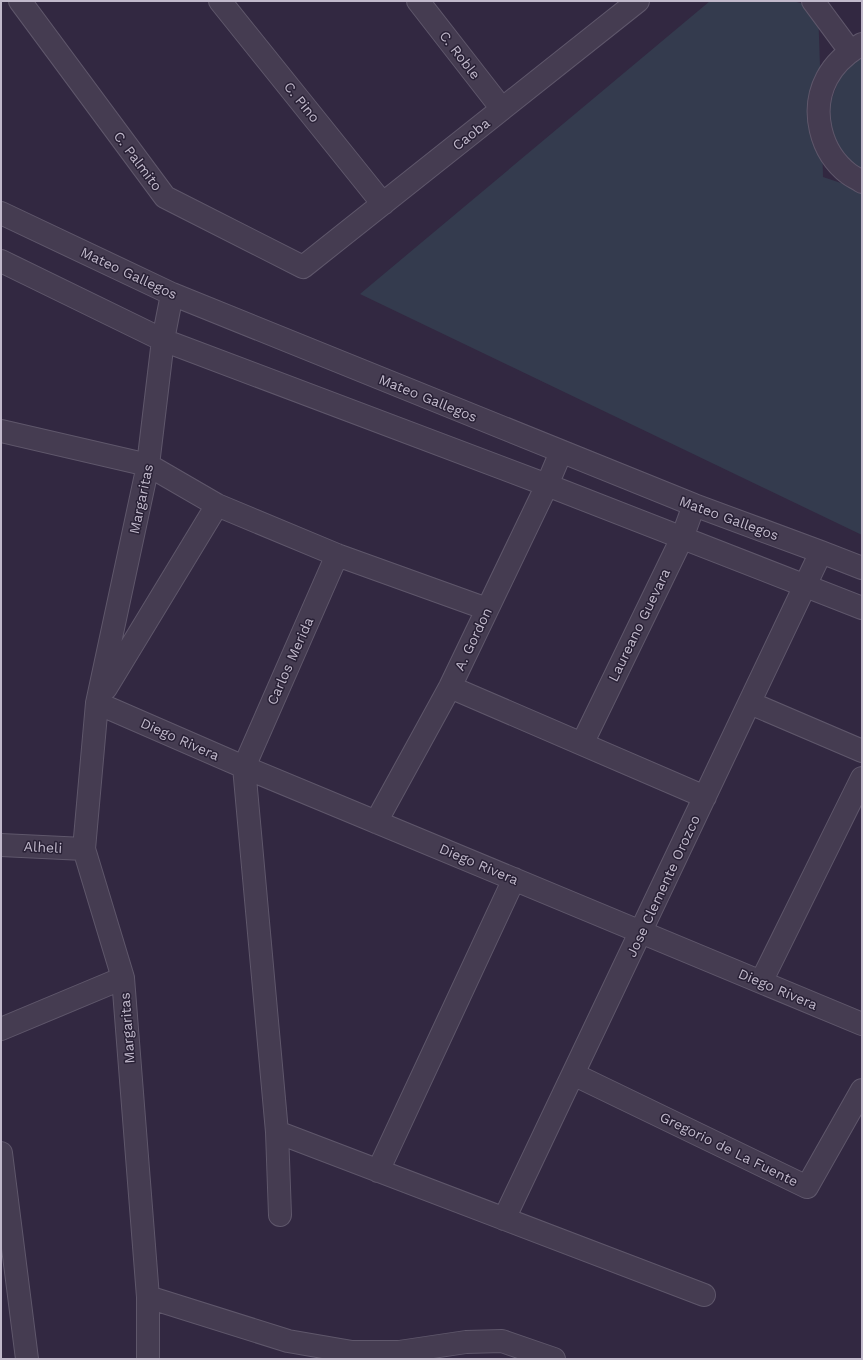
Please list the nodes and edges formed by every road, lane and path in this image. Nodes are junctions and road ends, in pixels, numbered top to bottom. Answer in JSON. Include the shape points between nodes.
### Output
{"nodes":[{"id":1,"x":20,"y":1,"type":"edge"},
{"id":2,"x":220,"y":1,"type":"edge"},
{"id":3,"x":418,"y":1,"type":"edge"},
{"id":4,"x":813,"y":1,"type":"edge"},
{"id":5,"x":625,"y":5,"type":"edge"},
{"id":6,"x":856,"y":48,"type":"edge"},
{"id":7,"x":502,"y":109,"type":"junction"},
{"id":8,"x":862,"y":182,"type":"edge"},
{"id":9,"x":383,"y":204,"type":"junction"},
{"id":10,"x":1,"y":213,"type":"edge"},
{"id":11,"x":1,"y":261,"type":"edge"},
{"id":12,"x":303,"y":267,"type":"joint"},
{"id":13,"x":172,"y":294,"type":"junction"},
{"id":14,"x":163,"y":340,"type":"junction"},
{"id":15,"x":1,"y":431,"type":"edge"},
{"id":16,"x":561,"y":452,"type":"junction"},
{"id":17,"x":148,"y":465,"type":"junction"},
{"id":18,"x":547,"y":485,"type":"junction"},
{"id":19,"x":217,"y":505,"type":"junction"},
{"id":20,"x":694,"y":505,"type":"junction"},
{"id":21,"x":682,"y":538,"type":"junction"},
{"id":22,"x":821,"y":552,"type":"junction"},
{"id":23,"x":337,"y":555,"type":"junction"},
{"id":24,"x":862,"y":568,"type":"edge"},
{"id":25,"x":806,"y":586,"type":"junction"},
{"id":26,"x":862,"y":608,"type":"edge"},
{"id":27,"x":487,"y":609,"type":"junction"},
{"id":28,"x":450,"y":687,"type":"junction"},
{"id":29,"x":97,"y":703,"type":"junction"},
{"id":30,"x":750,"y":703,"type":"junction"},
{"id":31,"x":582,"y":744,"type":"junction"},
{"id":32,"x":862,"y":751,"type":"edge"},
{"id":33,"x":244,"y":767,"type":"junction"},
{"id":34,"x":862,"y":778,"type":"edge"},
{"id":35,"x":705,"y":797,"type":"junction"},
{"id":36,"x":376,"y":822,"type":"junction"},
{"id":37,"x":1,"y":845,"type":"edge"},
{"id":38,"x":84,"y":849,"type":"junction"},
{"id":39,"x":514,"y":879,"type":"junction"},
{"id":40,"x":641,"y":932,"type":"junction"},
{"id":41,"x":123,"y":978,"type":"junction"},
{"id":42,"x":761,"y":982,"type":"junction"},
{"id":43,"x":862,"y":1024,"type":"edge"},
{"id":44,"x":1,"y":1029,"type":"edge"},
{"id":45,"x":573,"y":1074,"type":"junction"},
{"id":46,"x":862,"y":1090,"type":"edge"},
{"id":47,"x":276,"y":1132,"type":"junction"},
{"id":48,"x":1,"y":1153,"type":"edge"},
{"id":49,"x":378,"y":1171,"type":"junction"},
{"id":50,"x":280,"y":1215,"type":"dead end"},
{"id":51,"x":504,"y":1219,"type":"junction"},
{"id":52,"x":704,"y":1295,"type":"dead end"},
{"id":53,"x":148,"y":1297,"type":"junction"},
{"id":54,"x":27,"y":1359,"type":"edge"},
{"id":55,"x":148,"y":1359,"type":"edge"},
{"id":56,"x":554,"y":1359,"type":"edge"}],
"edges":[{"from":1,"to":12,"type":"street","name":"C. Palmito","via":[[165,197]]},
{"from":2,"to":9,"type":"street","name":"C. Pino"},
{"from":3,"to":7,"type":"street","name":"C. Roble"},
{"from":4,"to":6,"type":"street"},
{"from":5,"to":7,"type":"street","name":"Caoba"},
{"from":6,"to":8,"type":"street","via":[[837,63],[827,78],[819,112],[820,130],[826,146],[836,162]]},
{"from":7,"to":9,"type":"street","name":"Caoba"},
{"from":9,"to":12,"type":"street","name":"Caoba"},
{"from":10,"to":13,"type":"street","name":"Mateo Gallegos"},
{"from":11,"to":14,"type":"street"},
{"from":13,"to":14,"type":"street","name":"Margaritas"},
{"from":13,"to":16,"type":"street","name":"Mateo Gallegos"},
{"from":14,"to":17,"type":"street","name":"Margaritas"},
{"from":14,"to":18,"type":"street"},
{"from":15,"to":17,"type":"street"},
{"from":16,"to":18,"type":"street","name":"A. Gordon"},
{"from":16,"to":20,"type":"street","name":"Mateo Gallegos"},
{"from":17,"to":19,"type":"street"},
{"from":17,"to":29,"type":"street","name":"Margaritas"},
{"from":18,"to":21,"type":"street"},
{"from":18,"to":27,"type":"street","name":"A. Gordon"},
{"from":19,"to":23,"type":"street"},
{"from":19,"to":29,"type":"street","name":"Margaritas"},
{"from":20,"to":21,"type":"street","name":"Laureano Guevara"},
{"from":20,"to":22,"type":"street","name":"Mateo Gallegos"},
{"from":21,"to":25,"type":"street"},
{"from":21,"to":31,"type":"street","name":"Laureano Guevara"},
{"from":22,"to":24,"type":"street","name":"Mateo Gallegos"},
{"from":22,"to":25,"type":"street","name":"Jose Clemente Orozco"},
{"from":23,"to":27,"type":"street"},
{"from":23,"to":33,"type":"street","name":"Carlos Merida"},
{"from":25,"to":26,"type":"street"},
{"from":25,"to":30,"type":"street","name":"Jose Clemente Orozco"},
{"from":27,"to":28,"type":"street","name":"A. Gordon"},
{"from":28,"to":31,"type":"street"},
{"from":28,"to":36,"type":"street","name":"A. Gordon"},
{"from":29,"to":33,"type":"street","name":"Diego Rivera"},
{"from":29,"to":38,"type":"street","name":"Margaritas"},
{"from":30,"to":32,"type":"street"},
{"from":30,"to":35,"type":"street","name":"Jose Clemente Orozco"},
{"from":31,"to":35,"type":"street"},
{"from":33,"to":36,"type":"street","name":"Diego Rivera"},
{"from":33,"to":47,"type":"street"},
{"from":34,"to":42,"type":"street"},
{"from":35,"to":40,"type":"street","name":"Jose Clemente Orozco"},
{"from":36,"to":39,"type":"street","name":"Diego Rivera"},
{"from":37,"to":38,"type":"street","name":"Alheli"},
{"from":38,"to":41,"type":"street","name":"Margaritas"},
{"from":39,"to":40,"type":"street","name":"Diego Rivera"},
{"from":39,"to":49,"type":"street"},
{"from":40,"to":42,"type":"street","name":"Diego Rivera"},
{"from":40,"to":45,"type":"street","name":"Jose Clemente Orozco"},
{"from":41,"to":44,"type":"street"},
{"from":41,"to":53,"type":"street","name":"Margaritas"},
{"from":42,"to":43,"type":"street","name":"Diego Rivera"},
{"from":45,"to":46,"type":"street","name":"Gregorio de La Fuente","via":[[807,1187]]},
{"from":45,"to":51,"type":"street","name":"Jose Clemente Orozco"},
{"from":47,"to":49,"type":"street"},
{"from":47,"to":50,"type":"street"},
{"from":48,"to":54,"type":"street"},
{"from":49,"to":51,"type":"street"},
{"from":51,"to":52,"type":"street"},
{"from":53,"to":55,"type":"street","name":"Margaritas"},
{"from":53,"to":56,"type":"street","via":[[288,1341],[352,1352],[399,1352],[466,1342],[502,1341]]}]}
